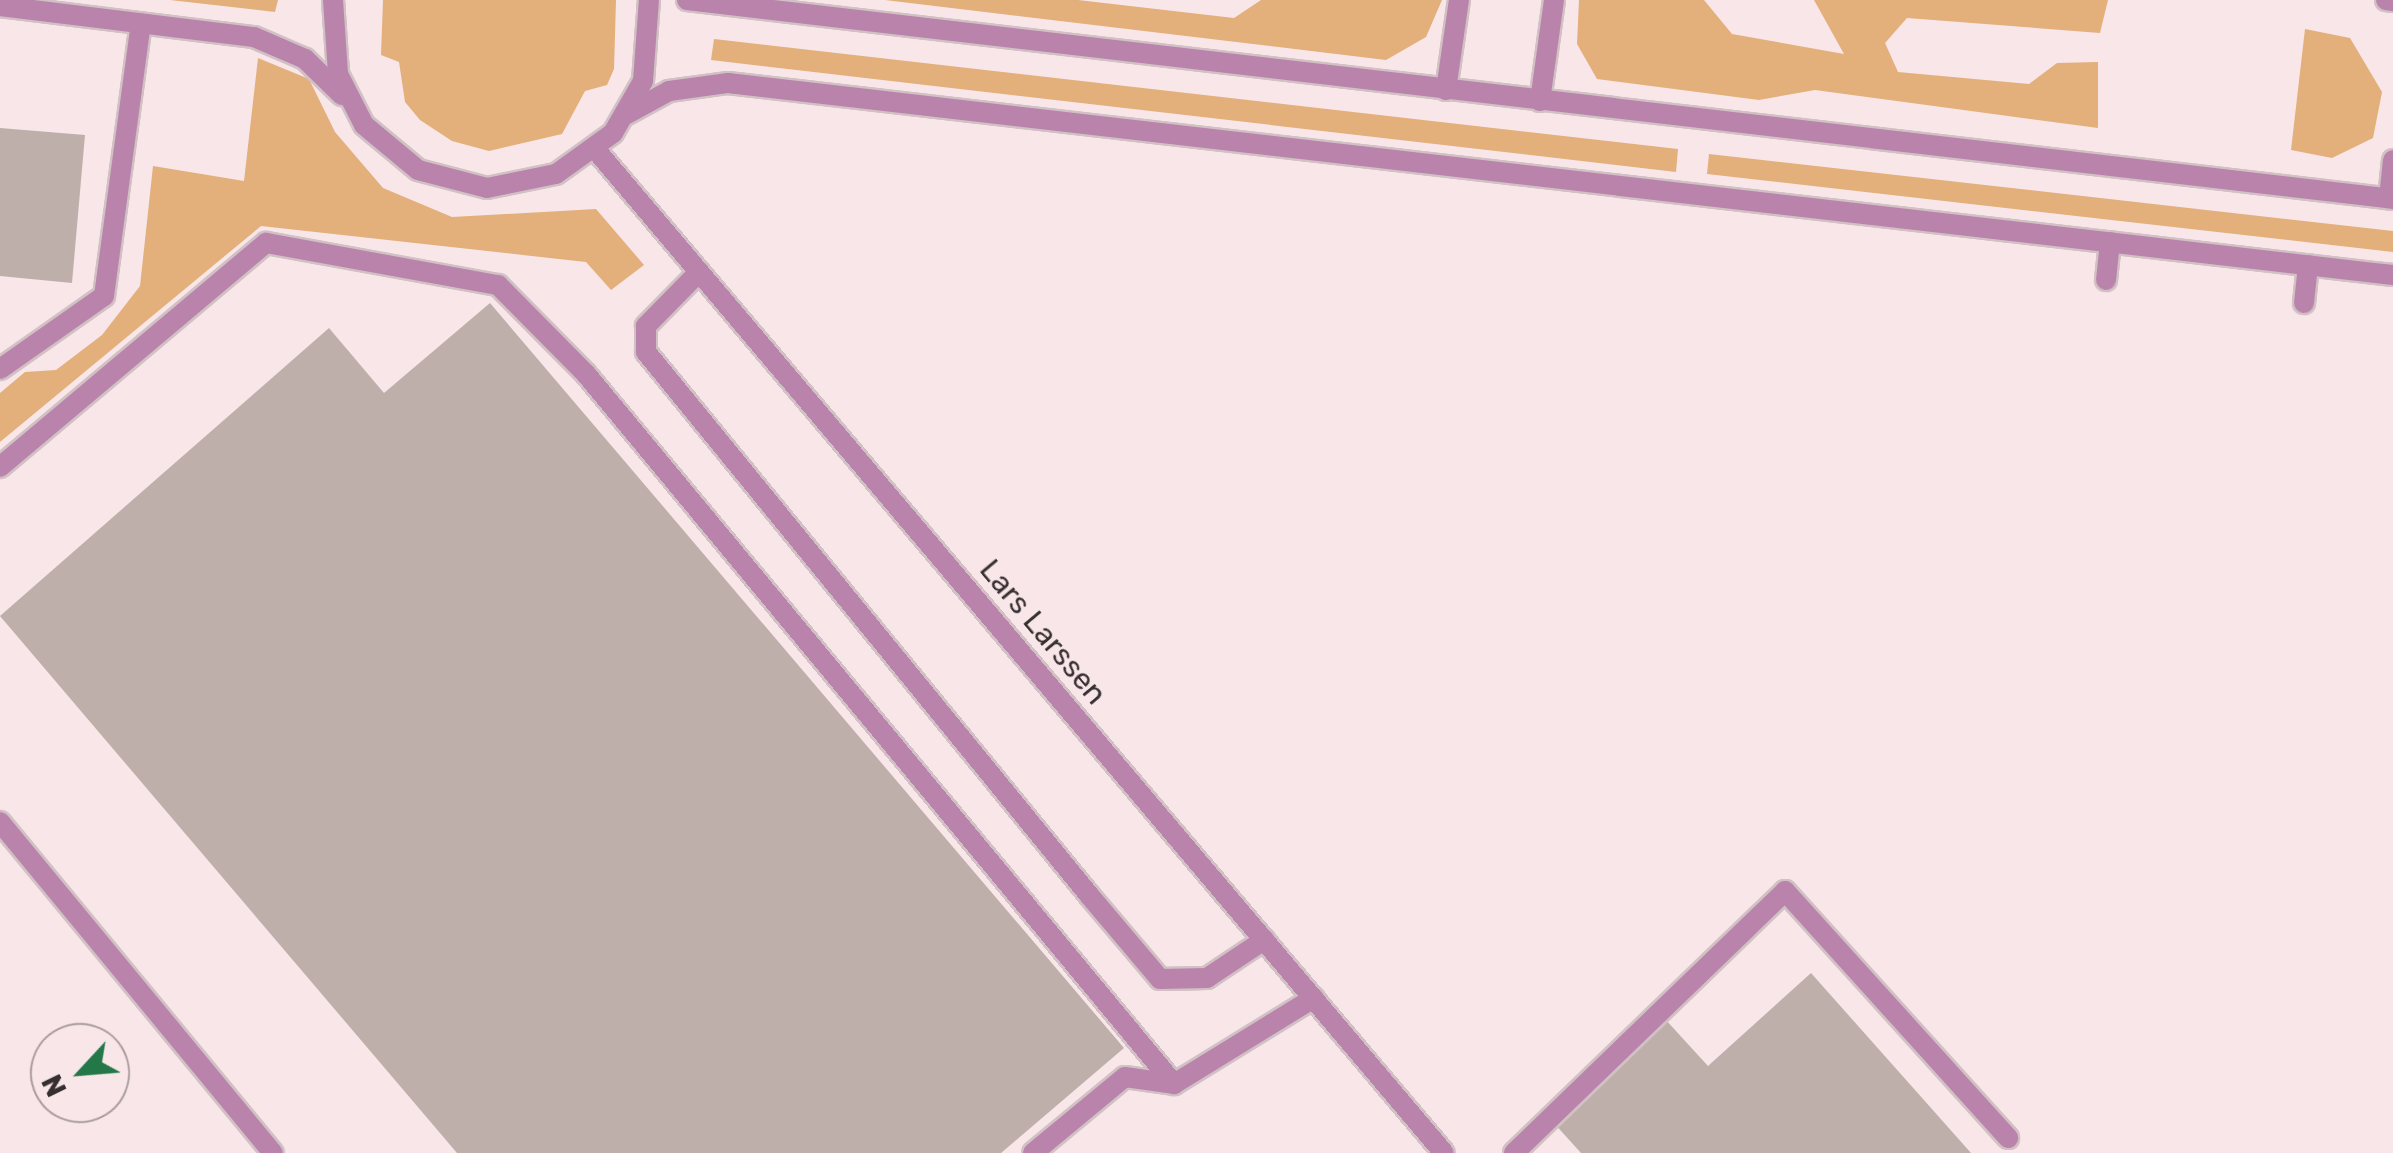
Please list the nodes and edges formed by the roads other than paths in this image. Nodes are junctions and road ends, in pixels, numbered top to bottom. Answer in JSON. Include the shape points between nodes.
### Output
{"nodes":[{"id":1,"x":334,"y":0,"type":"edge"},
{"id":2,"x":649,"y":0,"type":"edge"},
{"id":3,"x":687,"y":0,"type":"edge"},
{"id":4,"x":1458,"y":0,"type":"edge"},
{"id":5,"x":1554,"y":0,"type":"edge"},
{"id":6,"x":0,"y":6,"type":"edge"},
{"id":7,"x":141,"y":23,"type":"junction"},
{"id":8,"x":1446,"y":90,"type":"junction"},
{"id":9,"x":1540,"y":101,"type":"junction"},
{"id":10,"x":351,"y":105,"type":"junction"},
{"id":11,"x":627,"y":114,"type":"junction"},
{"id":12,"x":596,"y":150,"type":"junction"},
{"id":13,"x":2393,"y":160,"type":"edge"},
{"id":14,"x":2391,"y":199,"type":"edge"},
{"id":15,"x":2110,"y":242,"type":"junction"},
{"id":16,"x":2308,"y":265,"type":"junction"},
{"id":17,"x":699,"y":272,"type":"junction"},
{"id":18,"x":2393,"y":275,"type":"edge"},
{"id":19,"x":2106,"y":280,"type":"dead end"},
{"id":20,"x":2304,"y":303,"type":"dead end"},
{"id":21,"x":0,"y":369,"type":"edge"},
{"id":22,"x":0,"y":467,"type":"edge"},
{"id":23,"x":0,"y":822,"type":"edge"},
{"id":24,"x":1264,"y":940,"type":"junction"},
{"id":25,"x":1314,"y":998,"type":"junction"},
{"id":26,"x":1174,"y":1084,"type":"junction"},
{"id":27,"x":2008,"y":1138,"type":"dead end"},
{"id":28,"x":273,"y":1153,"type":"edge"},
{"id":29,"x":1033,"y":1153,"type":"edge"},
{"id":30,"x":1444,"y":1153,"type":"edge"},
{"id":31,"x":1514,"y":1153,"type":"edge"}],
"edges":[{"from":1,"to":10,"type":"street","via":[[332,42]]},
{"from":2,"to":11,"type":"street","via":[[651,46]]},
{"from":3,"to":8,"type":"street"},
{"from":4,"to":8,"type":"street"},
{"from":5,"to":9,"type":"street"},
{"from":6,"to":7,"type":"street"},
{"from":7,"to":10,"type":"street","via":[[286,48]]},
{"from":7,"to":21,"type":"street","via":[[104,296]]},
{"from":8,"to":9,"type":"street"},
{"from":9,"to":14,"type":"street"},
{"from":10,"to":12,"type":"street","via":[[398,158],[463,186],[534,182]]},
{"from":11,"to":12,"type":"street"},
{"from":11,"to":15,"type":"street","via":[[669,91],[728,83]]},
{"from":12,"to":17,"type":"street","name":"Lars Larssen"},
{"from":13,"to":14,"type":"street"},
{"from":15,"to":16,"type":"street"},
{"from":15,"to":19,"type":"street"},
{"from":16,"to":18,"type":"street"},
{"from":16,"to":20,"type":"street"},
{"from":17,"to":24,"type":"street","name":"Lars Larssen"},
{"from":17,"to":24,"type":"street","via":[[646,326],[646,352],[1113,923],[1160,978],[1181,983],[1207,978]]},
{"from":22,"to":26,"type":"street","via":[[266,243],[498,284],[586,374]]},
{"from":23,"to":28,"type":"street"},
{"from":24,"to":25,"type":"street","name":"Lars Larssen"},
{"from":25,"to":26,"type":"street"},
{"from":25,"to":30,"type":"street","name":"Lars Larssen"},
{"from":26,"to":29,"type":"street","via":[[1125,1078]]},
{"from":27,"to":31,"type":"street","via":[[1786,890]]}]}
